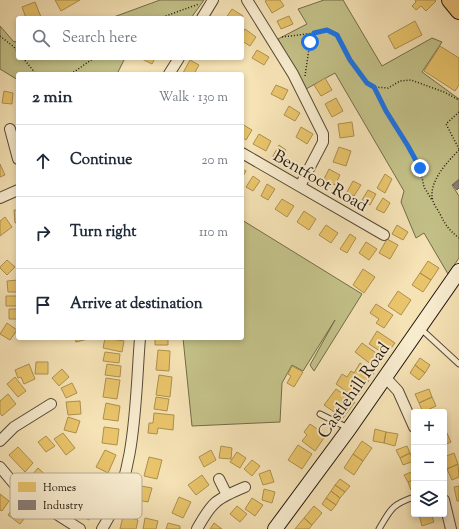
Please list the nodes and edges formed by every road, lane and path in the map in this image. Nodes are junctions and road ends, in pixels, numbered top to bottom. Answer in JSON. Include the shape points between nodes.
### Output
{"nodes":[{"id":1,"x":247,"y":0,"type":"edge"},
{"id":2,"x":450,"y":0,"type":"edge"},
{"id":3,"x":213,"y":1,"type":"edge"},
{"id":4,"x":459,"y":11,"type":"edge"},
{"id":5,"x":166,"y":16,"type":"edge"},
{"id":6,"x":203,"y":16,"type":"edge"},
{"id":7,"x":314,"y":33,"type":"junction"},
{"id":8,"x":0,"y":36,"type":"edge"},
{"id":9,"x":270,"y":37,"type":"junction"},
{"id":10,"x":16,"y":49,"type":"edge"},
{"id":11,"x":25,"y":60,"type":"edge"},
{"id":12,"x":91,"y":60,"type":"edge"},
{"id":13,"x":177,"y":60,"type":"edge"},
{"id":14,"x":34,"y":72,"type":"edge"},
{"id":15,"x":74,"y":72,"type":"edge"},
{"id":16,"x":170,"y":72,"type":"edge"},
{"id":17,"x":374,"y":87,"type":"junction"},
{"id":18,"x":302,"y":92,"type":"junction"},
{"id":19,"x":459,"y":100,"type":"edge"},
{"id":20,"x":459,"y":112,"type":"edge"},
{"id":21,"x":10,"y":129,"type":"dead end"},
{"id":22,"x":459,"y":150,"type":"edge"},
{"id":23,"x":16,"y":152,"type":"edge"},
{"id":24,"x":244,"y":154,"type":"edge"},
{"id":25,"x":300,"y":186,"type":"junction"},
{"id":26,"x":16,"y":191,"type":"edge"},
{"id":27,"x":0,"y":198,"type":"edge"},
{"id":28,"x":432,"y":200,"type":"junction"},
{"id":29,"x":384,"y":236,"type":"dead end"},
{"id":30,"x":459,"y":238,"type":"edge"},
{"id":31,"x":459,"y":272,"type":"edge"},
{"id":32,"x":419,"y":327,"type":"junction"},
{"id":33,"x":140,"y":340,"type":"edge"},
{"id":34,"x":459,"y":364,"type":"edge"},
{"id":35,"x":385,"y":377,"type":"junction"},
{"id":36,"x":51,"y":404,"type":"dead end"},
{"id":37,"x":320,"y":414,"type":"dead end"},
{"id":38,"x":411,"y":420,"type":"edge"},
{"id":39,"x":349,"y":429,"type":"junction"},
{"id":40,"x":0,"y":441,"type":"edge"},
{"id":41,"x":0,"y":467,"type":"edge"},
{"id":42,"x":125,"y":473,"type":"edge"},
{"id":43,"x":10,"y":479,"type":"edge"},
{"id":44,"x":219,"y":479,"type":"dead end"},
{"id":45,"x":245,"y":487,"type":"dead end"},
{"id":46,"x":227,"y":495,"type":"junction"},
{"id":47,"x":411,"y":498,"type":"edge"},
{"id":48,"x":447,"y":512,"type":"edge"},
{"id":49,"x":64,"y":519,"type":"edge"},
{"id":50,"x":108,"y":519,"type":"edge"},
{"id":51,"x":80,"y":529,"type":"edge"},
{"id":52,"x":102,"y":529,"type":"edge"},
{"id":53,"x":197,"y":529,"type":"edge"},
{"id":54,"x":275,"y":529,"type":"edge"},
{"id":55,"x":379,"y":529,"type":"edge"},
{"id":56,"x":451,"y":529,"type":"edge"}],
"edges":[{"from":1,"to":9,"type":"street"},
{"from":2,"to":4,"type":"main road"},
{"from":3,"to":5,"type":"path"},
{"from":3,"to":6,"type":"street"},
{"from":7,"to":9,"type":"path"},
{"from":7,"to":17,"type":"path","via":[[327,30],[337,35],[350,60],[367,83]]},
{"from":7,"to":18,"type":"path","via":[[310,42]]},
{"from":8,"to":10,"type":"path"},
{"from":9,"to":18,"type":"street"},
{"from":11,"to":14,"type":"path"},
{"from":12,"to":15,"type":"path"},
{"from":13,"to":16,"type":"street"},
{"from":17,"to":19,"type":"path","via":[[388,88],[400,81],[411,80]]},
{"from":17,"to":28,"type":"path","via":[[417,160],[424,187]]},
{"from":18,"to":25,"type":"street","via":[[323,134],[322,142]]},
{"from":20,"to":22,"type":"path","via":[[446,124]]},
{"from":21,"to":23,"type":"street"},
{"from":22,"to":28,"type":"path","via":[[443,167],[436,181]]},
{"from":24,"to":25,"type":"street","name":"Bentfoot Road"},
{"from":25,"to":29,"type":"street","name":"Bentfoot Road"},
{"from":26,"to":27,"type":"street"},
{"from":28,"to":30,"type":"path","via":[[448,229]]},
{"from":31,"to":32,"type":"main road","name":"Castlehill Road"},
{"from":32,"to":34,"type":"lane"},
{"from":32,"to":35,"type":"main road","name":"Castlehill Road"},
{"from":33,"to":42,"type":"street","via":[[129,457]]},
{"from":35,"to":38,"type":"street","via":[[398,391]]},
{"from":35,"to":39,"type":"main road","name":"Castlehill Road"},
{"from":36,"to":40,"type":"street","via":[[14,427]]},
{"from":37,"to":39,"type":"lane"},
{"from":39,"to":54,"type":"main road","name":"Castlehill Road"},
{"from":41,"to":43,"type":"street"},
{"from":44,"to":46,"type":"street"},
{"from":45,"to":46,"type":"street"},
{"from":46,"to":53,"type":"street","via":[[206,512]]},
{"from":47,"to":55,"type":"lane","via":[[399,502],[391,509]]},
{"from":48,"to":56,"type":"street"},
{"from":49,"to":51,"type":"street"},
{"from":50,"to":52,"type":"street"}]}
